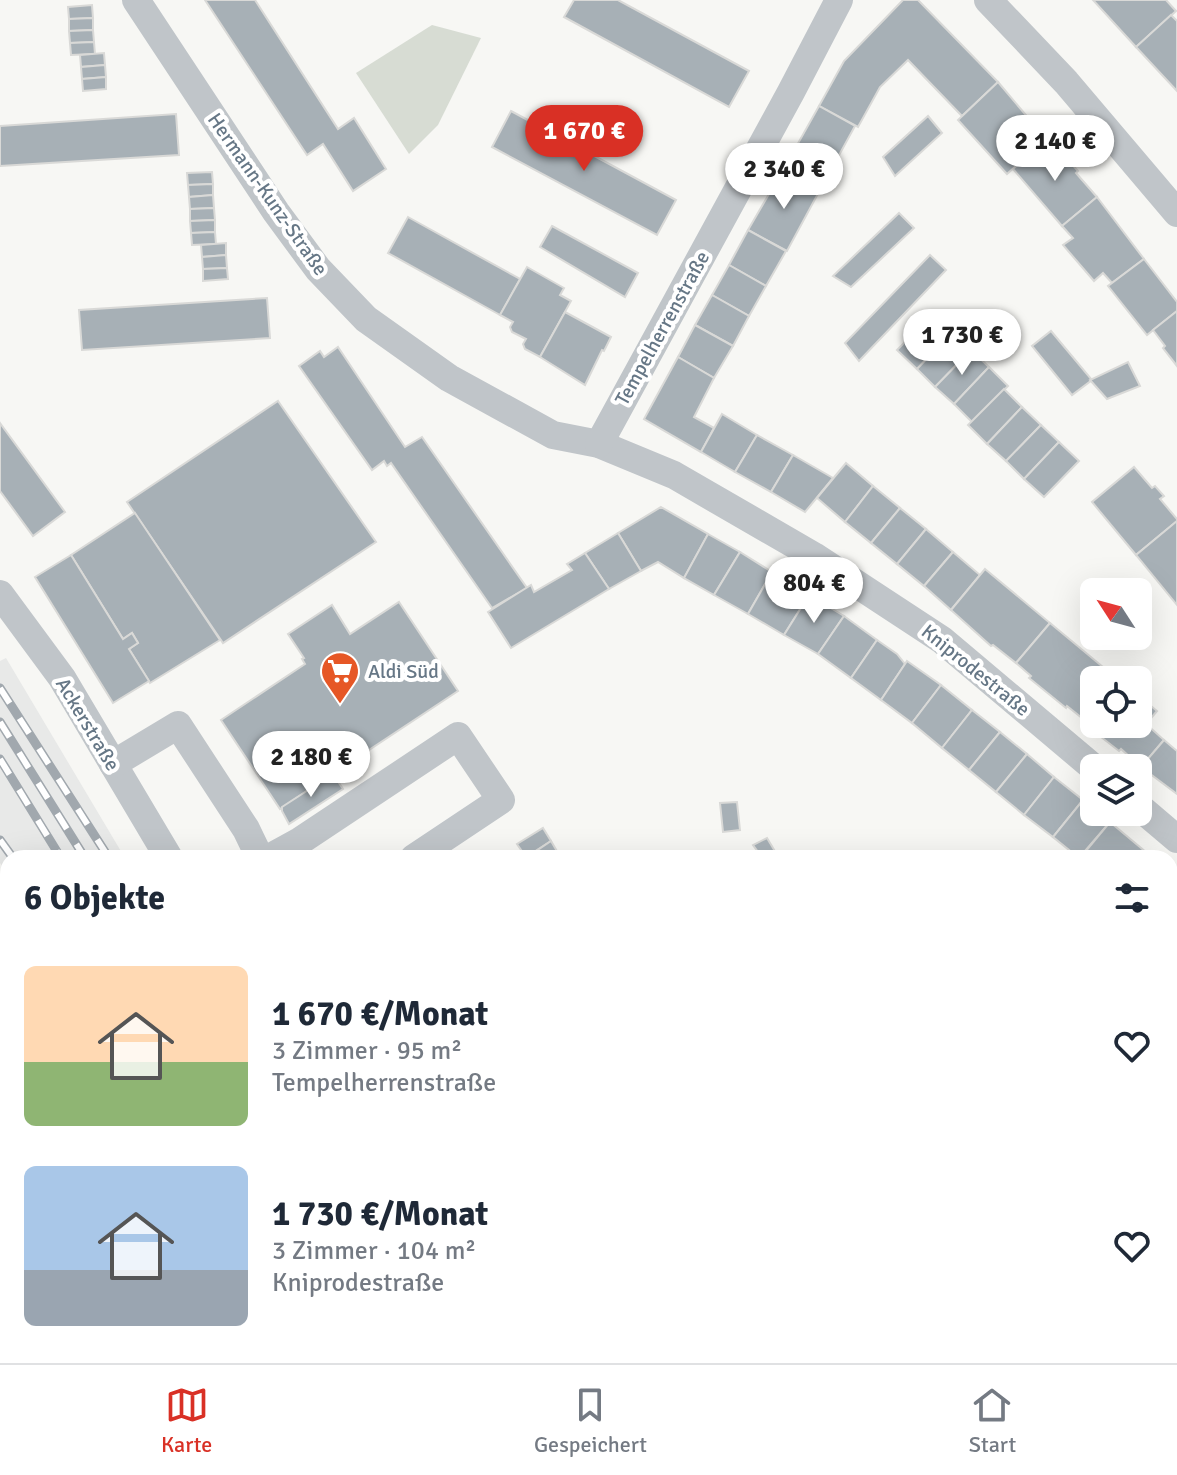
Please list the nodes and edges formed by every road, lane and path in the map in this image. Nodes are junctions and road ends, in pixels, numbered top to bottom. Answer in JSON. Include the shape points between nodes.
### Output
{"nodes":[{"id":1,"x":136,"y":0,"type":"edge"},
{"id":2,"x":839,"y":0,"type":"edge"},
{"id":3,"x":988,"y":0,"type":"edge"},
{"id":4,"x":1177,"y":213,"type":"edge"},
{"id":5,"x":599,"y":444,"type":"junction"},
{"id":6,"x":0,"y":594,"type":"edge"},
{"id":7,"x":1080,"y":756,"type":"edge"},
{"id":8,"x":113,"y":764,"type":"junction"},
{"id":9,"x":1152,"y":818,"type":"edge"},
{"id":10,"x":1177,"y":839,"type":"edge"},
{"id":11,"x":164,"y":850,"type":"edge"},
{"id":12,"x":256,"y":850,"type":"edge"},
{"id":13,"x":284,"y":850,"type":"edge"},
{"id":14,"x":426,"y":850,"type":"edge"}],
"edges":[{"from":1,"to":5,"type":"street","name":"Hermann-Kunz-Straße","via":[[276,212],[318,269],[366,319],[449,378],[553,435]]},
{"from":2,"to":5,"type":"street","name":"Tempelherrenstraße"},
{"from":3,"to":4,"type":"street"},
{"from":5,"to":7,"type":"street","name":"Kniprodestraße","via":[[674,475],[814,556],[942,640]]},
{"from":6,"to":8,"type":"street","name":"Ackerstraße","via":[[62,678]]},
{"from":8,"to":11,"type":"street","name":"Ackerstraße"},
{"from":8,"to":12,"type":"street","via":[[178,725]]},
{"from":9,"to":10,"type":"street"},
{"from":13,"to":14,"type":"street","via":[[458,736],[501,800]]}]}
